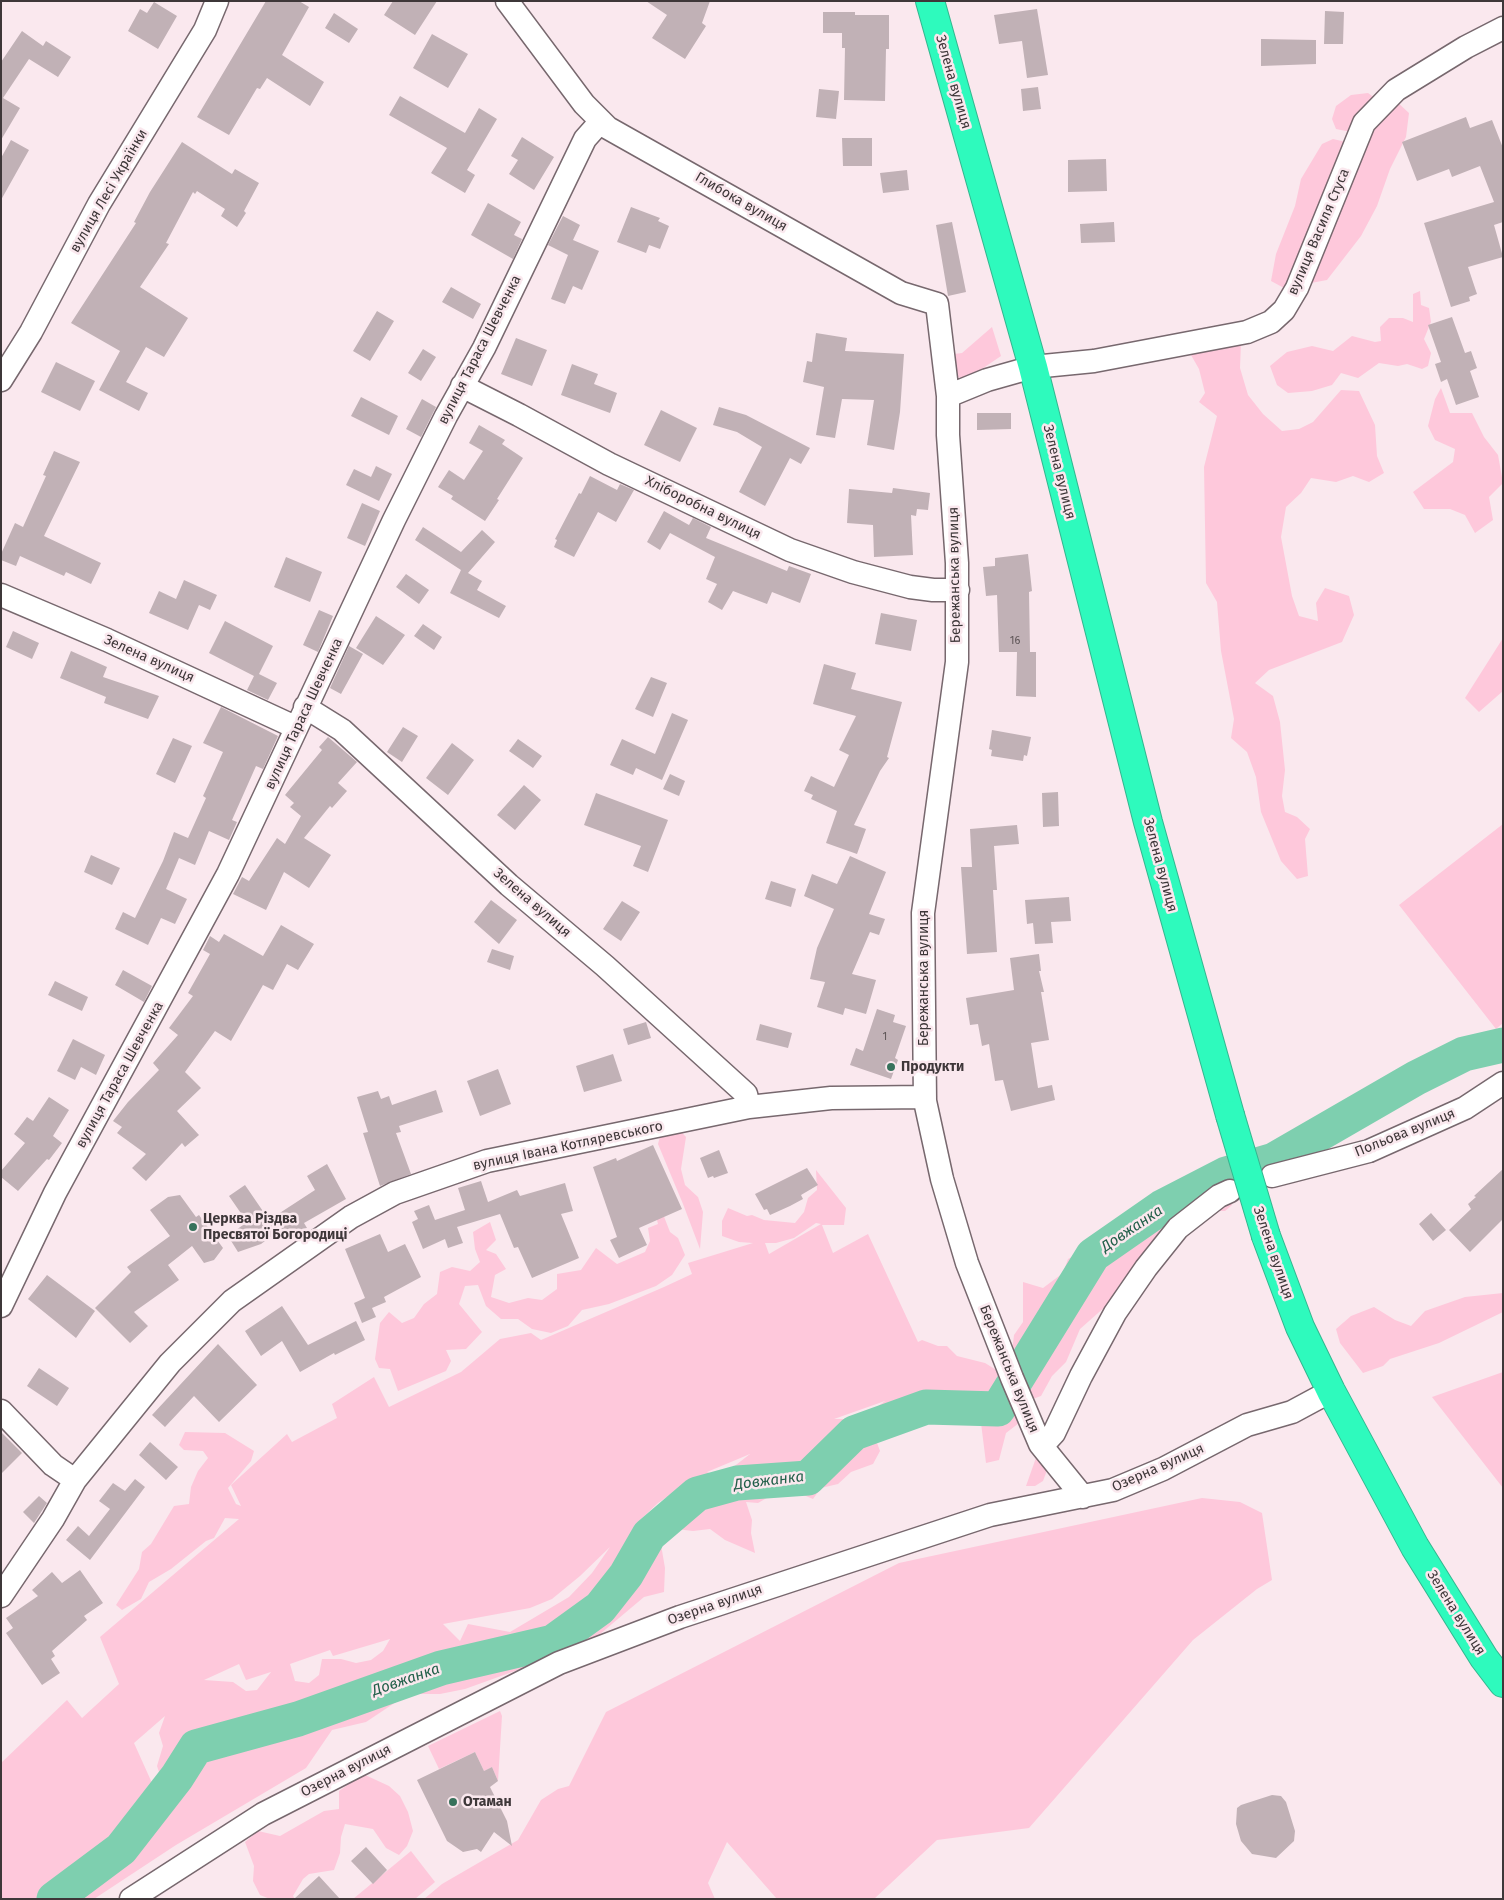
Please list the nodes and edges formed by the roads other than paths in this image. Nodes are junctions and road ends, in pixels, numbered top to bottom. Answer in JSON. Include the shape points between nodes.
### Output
{"nodes":[{"id":1,"x":217,"y":1,"type":"edge"},
{"id":2,"x":507,"y":1,"type":"edge"},
{"id":3,"x":930,"y":1,"type":"edge"},
{"id":4,"x":1503,"y":28,"type":"edge"},
{"id":5,"x":601,"y":121,"type":"junction"},
{"id":6,"x":1033,"y":367,"type":"junction"},
{"id":7,"x":1,"y":380,"type":"edge"},
{"id":8,"x":462,"y":386,"type":"junction"},
{"id":9,"x":948,"y":396,"type":"junction"},
{"id":10,"x":958,"y":590,"type":"junction"},
{"id":11,"x":1,"y":595,"type":"edge"},
{"id":12,"x":300,"y":717,"type":"junction"},
{"id":13,"x":1503,"y":1083,"type":"edge"},
{"id":14,"x":925,"y":1097,"type":"junction"},
{"id":15,"x":749,"y":1108,"type":"junction"},
{"id":16,"x":1272,"y":1176,"type":"dead end"},
{"id":17,"x":1230,"y":1191,"type":"dead end"},
{"id":18,"x":1,"y":1306,"type":"edge"},
{"id":19,"x":1331,"y":1391,"type":"junction"},
{"id":20,"x":1,"y":1411,"type":"edge"},
{"id":21,"x":1042,"y":1446,"type":"junction"},
{"id":22,"x":75,"y":1480,"type":"junction"},
{"id":23,"x":1084,"y":1496,"type":"junction"},
{"id":24,"x":1,"y":1596,"type":"edge"},
{"id":25,"x":1503,"y":1683,"type":"edge"},
{"id":26,"x":131,"y":1899,"type":"edge"}],
"edges":[{"from":1,"to":7,"type":"street","name":"вулиця Лесі Українки","via":[[205,30],[100,204],[31,332]]},
{"from":2,"to":5,"type":"street","name":"Глибока вулиця","via":[[584,104]]},
{"from":3,"to":6,"type":"highway","name":"Зелена вулиця"},
{"from":4,"to":6,"type":"street","name":"вулиця Василя Стуса","via":[[1396,90],[1364,123],[1297,288],[1284,310],[1271,322],[1238,334],[1094,362]]},
{"from":5,"to":8,"type":"street","name":"вулиця Тараса Шевченка","via":[[585,139],[484,348]]},
{"from":5,"to":9,"type":"street","name":"Глибока вулиця","via":[[608,128],[901,294],[937,304]]},
{"from":6,"to":9,"type":"street","via":[[987,380]]},
{"from":6,"to":19,"type":"highway","name":"Зелена вулиця","bridge":true,"via":[[1148,822],[1230,1115],[1266,1236],[1300,1327]]},
{"from":8,"to":10,"type":"street","name":"Хліборобна вулиця","via":[[609,464],[790,550],[910,587]]},
{"from":8,"to":12,"type":"street","name":"вулиця Тараса Шевченка"},
{"from":9,"to":10,"type":"street","name":"Бережанська вулиця"},
{"from":10,"to":14,"type":"street","name":"Бережанська вулиця","via":[[956,662],[923,913]]},
{"from":11,"to":12,"type":"street","name":"Зелена вулиця"},
{"from":12,"to":15,"type":"street","name":"Зелена вулиця","via":[[342,730],[509,885],[605,966],[746,1094]]},
{"from":12,"to":18,"type":"street","name":"вулиця Тараса Шевченка","via":[[228,874],[55,1193]]},
{"from":13,"to":16,"type":"street","name":"Польова вулиця","via":[[1465,1108],[1369,1150]]},
{"from":14,"to":15,"type":"street","name":"вулиця Івана Котляревського","via":[[831,1098]]},
{"from":14,"to":21,"type":"street","name":"Бережанська вулиця","via":[[942,1179],[967,1262]]},
{"from":15,"to":22,"type":"street","name":"вулиця Івана Котляревського","via":[[488,1161],[395,1193],[351,1217],[232,1301],[143,1394]]},
{"from":17,"to":21,"type":"street","via":[[1178,1228],[1146,1268],[1115,1313],[1054,1433]]},
{"from":19,"to":23,"type":"street","name":"Озерна вулиця","via":[[1292,1412],[1247,1425],[1113,1490]]},
{"from":19,"to":25,"type":"highway","name":"Зелена вулиця","via":[[1414,1547]]},
{"from":20,"to":22,"type":"street","via":[[53,1465]]},
{"from":21,"to":23,"type":"street","name":"Бережанська вулиця"},
{"from":22,"to":24,"type":"street","name":"вулиця Івана Котляревського"},
{"from":23,"to":26,"type":"street","name":"Озерна вулиця","via":[[990,1515],[680,1617],[559,1663],[263,1814]]}]}
